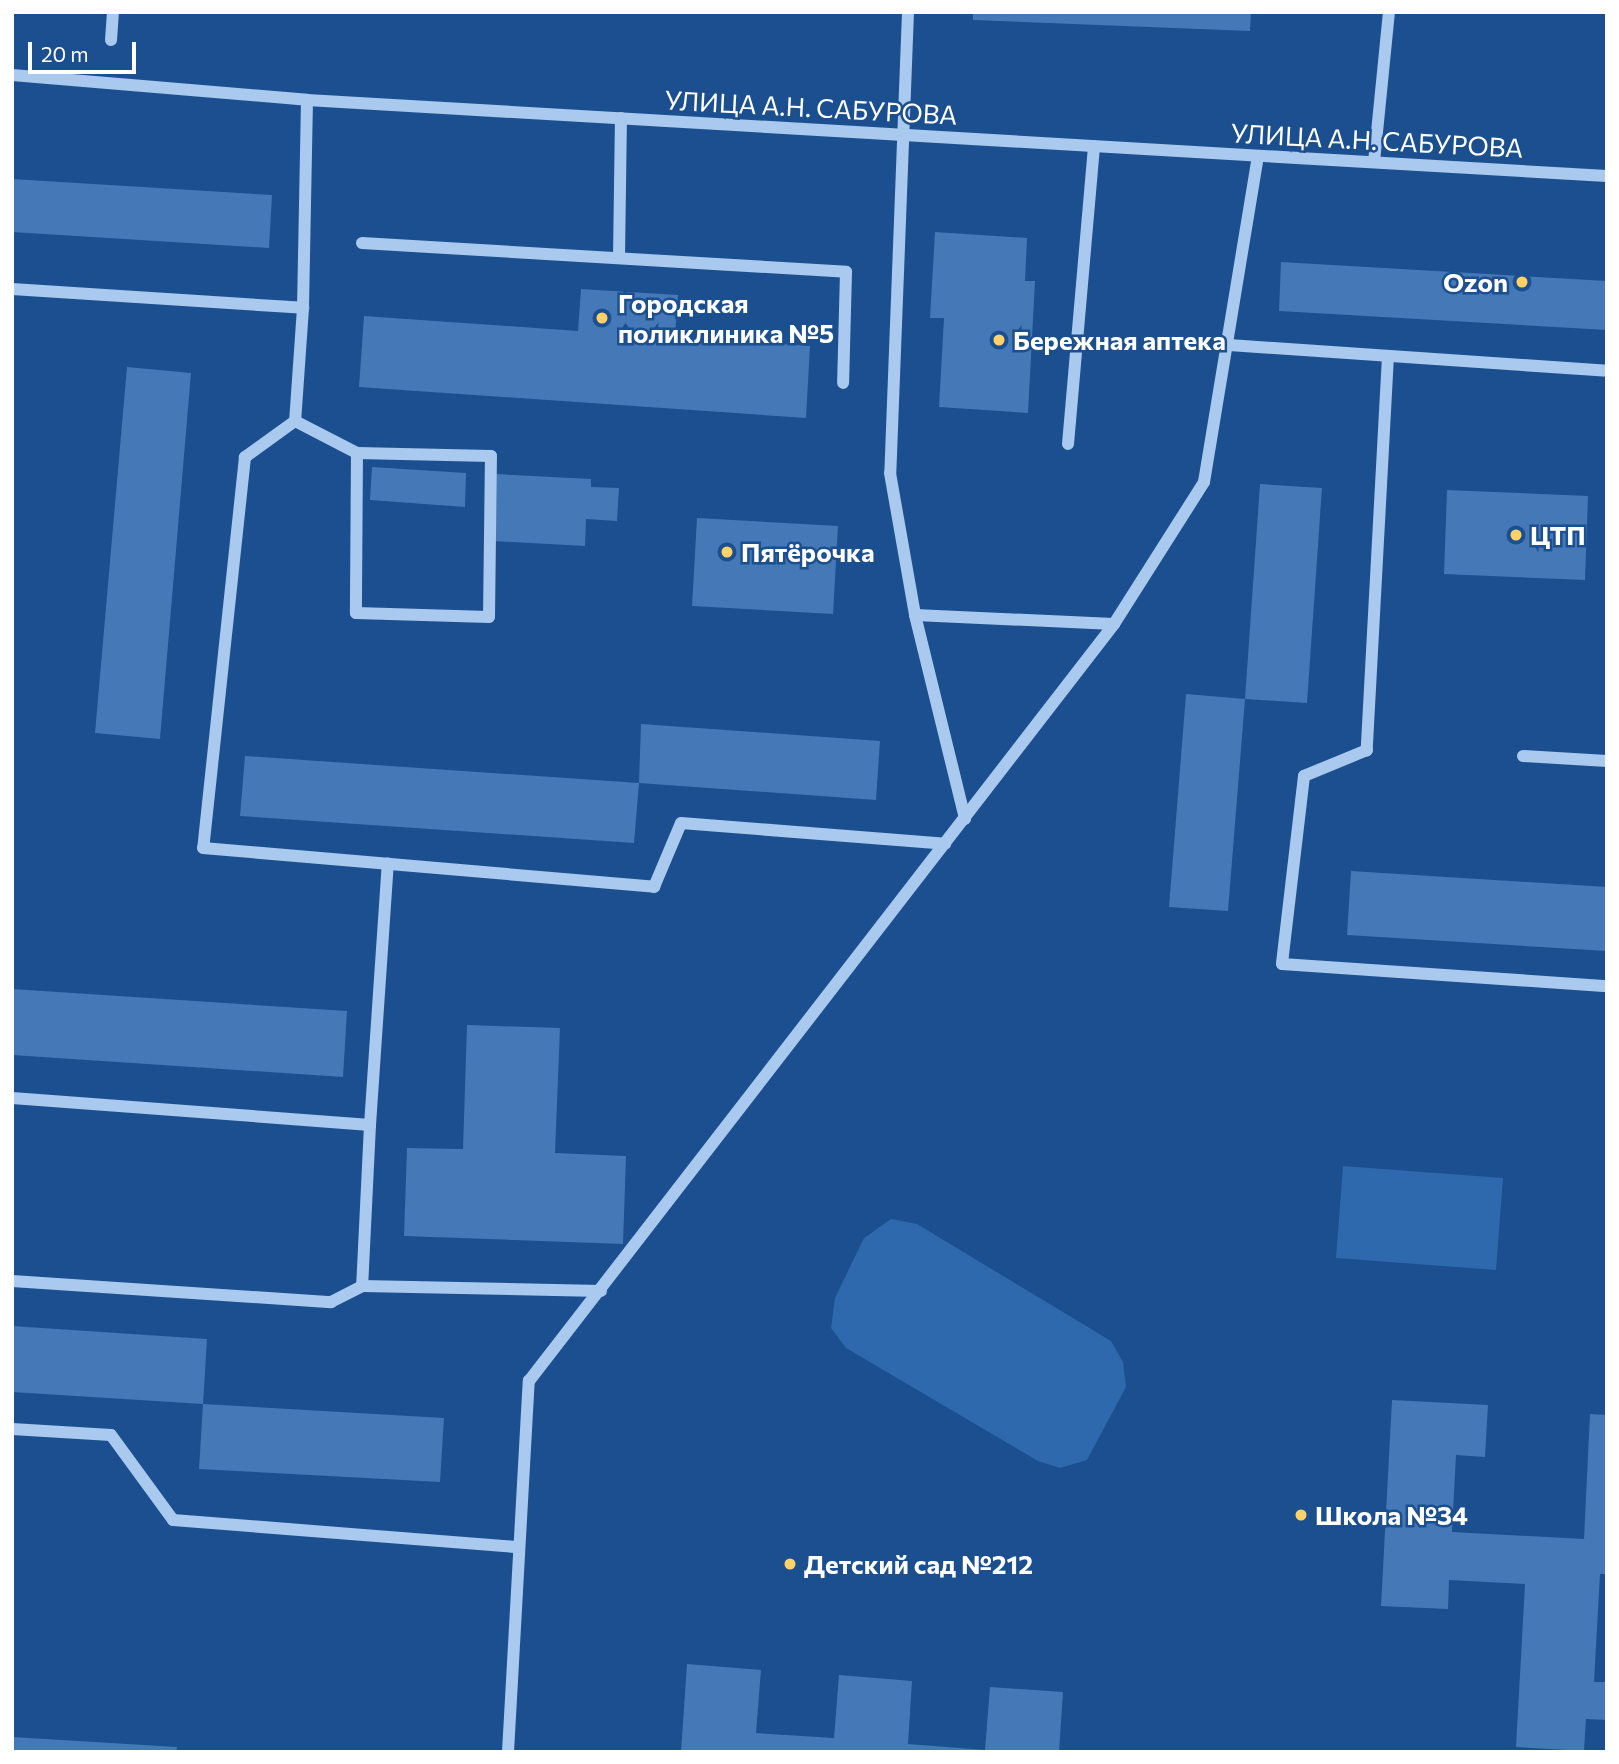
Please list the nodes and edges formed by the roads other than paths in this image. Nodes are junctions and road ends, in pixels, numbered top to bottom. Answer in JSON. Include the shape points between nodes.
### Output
{"nodes":[{"id":1,"x":113,"y":12,"type":"edge"},
{"id":2,"x":908,"y":12,"type":"edge"},
{"id":3,"x":1390,"y":12,"type":"edge"},
{"id":4,"x":111,"y":40,"type":"dead end"},
{"id":5,"x":12,"y":75,"type":"edge"},
{"id":6,"x":307,"y":100,"type":"junction"},
{"id":7,"x":621,"y":118,"type":"junction"},
{"id":8,"x":905,"y":135,"type":"junction"},
{"id":9,"x":1094,"y":146,"type":"junction"},
{"id":10,"x":1258,"y":156,"type":"junction"},
{"id":11,"x":1374,"y":162,"type":"junction"},
{"id":12,"x":1607,"y":176,"type":"edge"},
{"id":13,"x":362,"y":243,"type":"dead end"},
{"id":14,"x":619,"y":258,"type":"junction"},
{"id":15,"x":12,"y":289,"type":"edge"},
{"id":16,"x":303,"y":308,"type":"junction"},
{"id":17,"x":1229,"y":345,"type":"junction"},
{"id":18,"x":1388,"y":356,"type":"junction"},
{"id":19,"x":1607,"y":371,"type":"edge"},
{"id":20,"x":843,"y":383,"type":"dead end"},
{"id":21,"x":295,"y":421,"type":"junction"},
{"id":22,"x":1068,"y":444,"type":"dead end"},
{"id":23,"x":357,"y":453,"type":"junction"},
{"id":24,"x":915,"y":615,"type":"junction"},
{"id":25,"x":1114,"y":624,"type":"junction"},
{"id":26,"x":1523,"y":755,"type":"dead end"},
{"id":27,"x":1607,"y":761,"type":"edge"},
{"id":28,"x":965,"y":819,"type":"junction"},
{"id":29,"x":945,"y":845,"type":"junction"},
{"id":30,"x":388,"y":864,"type":"junction"},
{"id":31,"x":1607,"y":986,"type":"edge"},
{"id":32,"x":12,"y":1098,"type":"edge"},
{"id":33,"x":370,"y":1125,"type":"junction"},
{"id":34,"x":12,"y":1281,"type":"edge"},
{"id":35,"x":362,"y":1286,"type":"junction"},
{"id":36,"x":601,"y":1291,"type":"junction"},
{"id":37,"x":12,"y":1429,"type":"edge"},
{"id":38,"x":519,"y":1547,"type":"junction"},
{"id":39,"x":508,"y":1752,"type":"edge"}],
"edges":[{"from":1,"to":4,"type":"street"},
{"from":2,"to":8,"type":"street"},
{"from":3,"to":11,"type":"street"},
{"from":5,"to":6,"type":"street","name":"УЛИЦА А.Н. САБУРОВА"},
{"from":6,"to":7,"type":"street","name":"УЛИЦА А.Н. САБУРОВА"},
{"from":6,"to":16,"type":"street"},
{"from":7,"to":8,"type":"street","name":"УЛИЦА А.Н. САБУРОВА"},
{"from":7,"to":14,"type":"street"},
{"from":8,"to":9,"type":"street","name":"УЛИЦА А.Н. САБУРОВА"},
{"from":8,"to":24,"type":"street","via":[[890,473]]},
{"from":9,"to":10,"type":"street","name":"УЛИЦА А.Н. САБУРОВА"},
{"from":9,"to":22,"type":"street"},
{"from":10,"to":11,"type":"street","name":"УЛИЦА А.Н. САБУРОВА"},
{"from":10,"to":17,"type":"street"},
{"from":11,"to":12,"type":"street","name":"УЛИЦА А.Н. САБУРОВА"},
{"from":13,"to":14,"type":"street"},
{"from":14,"to":20,"type":"street","via":[[846,272]]},
{"from":15,"to":16,"type":"street"},
{"from":16,"to":21,"type":"street"},
{"from":17,"to":18,"type":"street"},
{"from":17,"to":25,"type":"street","via":[[1204,482]]},
{"from":18,"to":19,"type":"street"},
{"from":18,"to":31,"type":"street","via":[[1367,750],[1304,776],[1282,964]]},
{"from":21,"to":23,"type":"street"},
{"from":21,"to":30,"type":"street","via":[[245,457],[203,848]]},
{"from":23,"to":23,"type":"street","via":[[356,613],[489,617],[491,456]]},
{"from":24,"to":25,"type":"street"},
{"from":24,"to":28,"type":"street"},
{"from":25,"to":28,"type":"street"},
{"from":26,"to":27,"type":"street"},
{"from":28,"to":29,"type":"street"},
{"from":29,"to":30,"type":"street","via":[[681,823],[654,887]]},
{"from":29,"to":36,"type":"street"},
{"from":30,"to":33,"type":"street"},
{"from":32,"to":33,"type":"street"},
{"from":33,"to":35,"type":"street"},
{"from":34,"to":35,"type":"street","via":[[331,1302]]},
{"from":35,"to":36,"type":"street"},
{"from":36,"to":38,"type":"street","via":[[529,1381]]},
{"from":37,"to":38,"type":"street","via":[[111,1435],[173,1520]]},
{"from":38,"to":39,"type":"street"}]}
